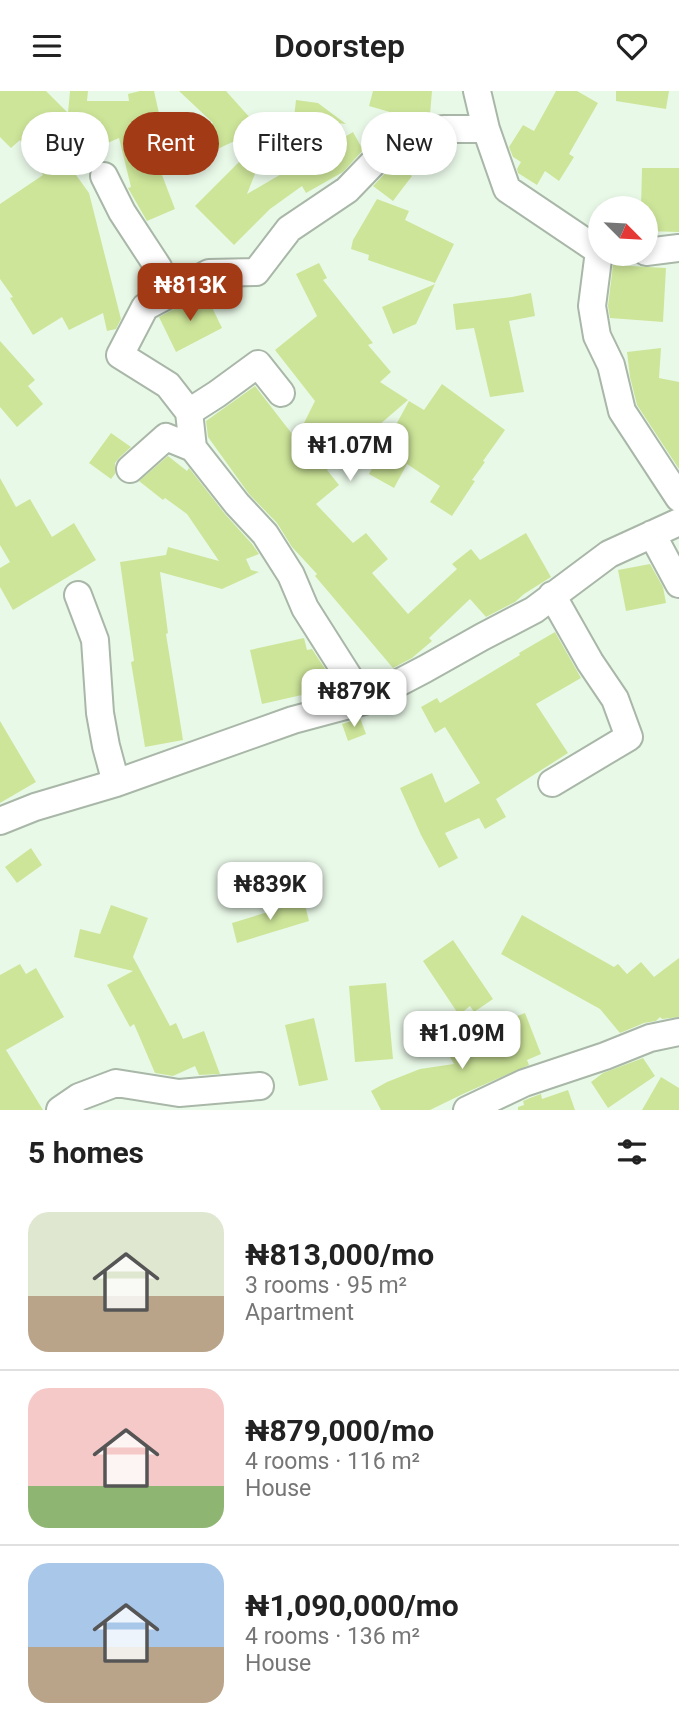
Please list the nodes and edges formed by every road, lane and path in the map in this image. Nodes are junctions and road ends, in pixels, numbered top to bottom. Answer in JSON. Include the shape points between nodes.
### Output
{"nodes":[{"id":1,"x":477,"y":91,"type":"edge"},
{"id":2,"x":486,"y":129,"type":"junction"},
{"id":3,"x":104,"y":176,"type":"dead end"},
{"id":4,"x":588,"y":244,"type":"edge"},
{"id":5,"x":679,"y":248,"type":"edge"},
{"id":6,"x":658,"y":251,"type":"edge"},
{"id":7,"x":597,"y":266,"type":"edge"},
{"id":8,"x":169,"y":294,"type":"junction"},
{"id":9,"x":281,"y":393,"type":"dead end"},
{"id":10,"x":189,"y":412,"type":"junction"},
{"id":11,"x":192,"y":448,"type":"junction"},
{"id":12,"x":130,"y":469,"type":"dead end"},
{"id":13,"x":679,"y":498,"type":"edge"},
{"id":14,"x":679,"y":522,"type":"edge"},
{"id":15,"x":652,"y":534,"type":"junction"},
{"id":16,"x":679,"y":584,"type":"edge"},
{"id":17,"x":78,"y":595,"type":"dead end"},
{"id":18,"x":552,"y":595,"type":"junction"},
{"id":19,"x":364,"y":701,"type":"junction"},
{"id":20,"x":116,"y":783,"type":"junction"},
{"id":21,"x":552,"y":783,"type":"dead end"},
{"id":22,"x":0,"y":821,"type":"edge"},
{"id":23,"x":679,"y":1032,"type":"edge"},
{"id":24,"x":260,"y":1086,"type":"dead end"},
{"id":25,"x":60,"y":1110,"type":"edge"},
{"id":26,"x":467,"y":1110,"type":"edge"}],
"edges":[{"from":1,"to":2,"type":"street"},
{"from":2,"to":4,"type":"street","via":[[507,189]]},
{"from":2,"to":8,"type":"street","via":[[402,133],[347,190],[289,229],[256,272],[209,273]]},
{"from":3,"to":8,"type":"street"},
{"from":5,"to":6,"type":"street"},
{"from":7,"to":13,"type":"street","via":[[592,306],[597,336],[611,365],[622,411]]},
{"from":8,"to":10,"type":"street","via":[[145,307],[120,355],[168,385]]},
{"from":9,"to":10,"type":"street","via":[[258,364]]},
{"from":10,"to":11,"type":"street"},
{"from":11,"to":12,"type":"street","via":[[166,436]]},
{"from":11,"to":19,"type":"street","via":[[265,534]]},
{"from":14,"to":15,"type":"street"},
{"from":15,"to":16,"type":"street"},
{"from":15,"to":18,"type":"street","via":[[609,554]]},
{"from":17,"to":20,"type":"street","via":[[95,640],[100,713]]},
{"from":18,"to":19,"type":"street","via":[[534,610]]},
{"from":18,"to":21,"type":"street","via":[[615,699],[629,737]]},
{"from":19,"to":20,"type":"street","via":[[293,720]]},
{"from":20,"to":22,"type":"street"},
{"from":23,"to":26,"type":"street","via":[[524,1083]]},
{"from":24,"to":25,"type":"street","via":[[179,1093],[116,1083]]}]}
